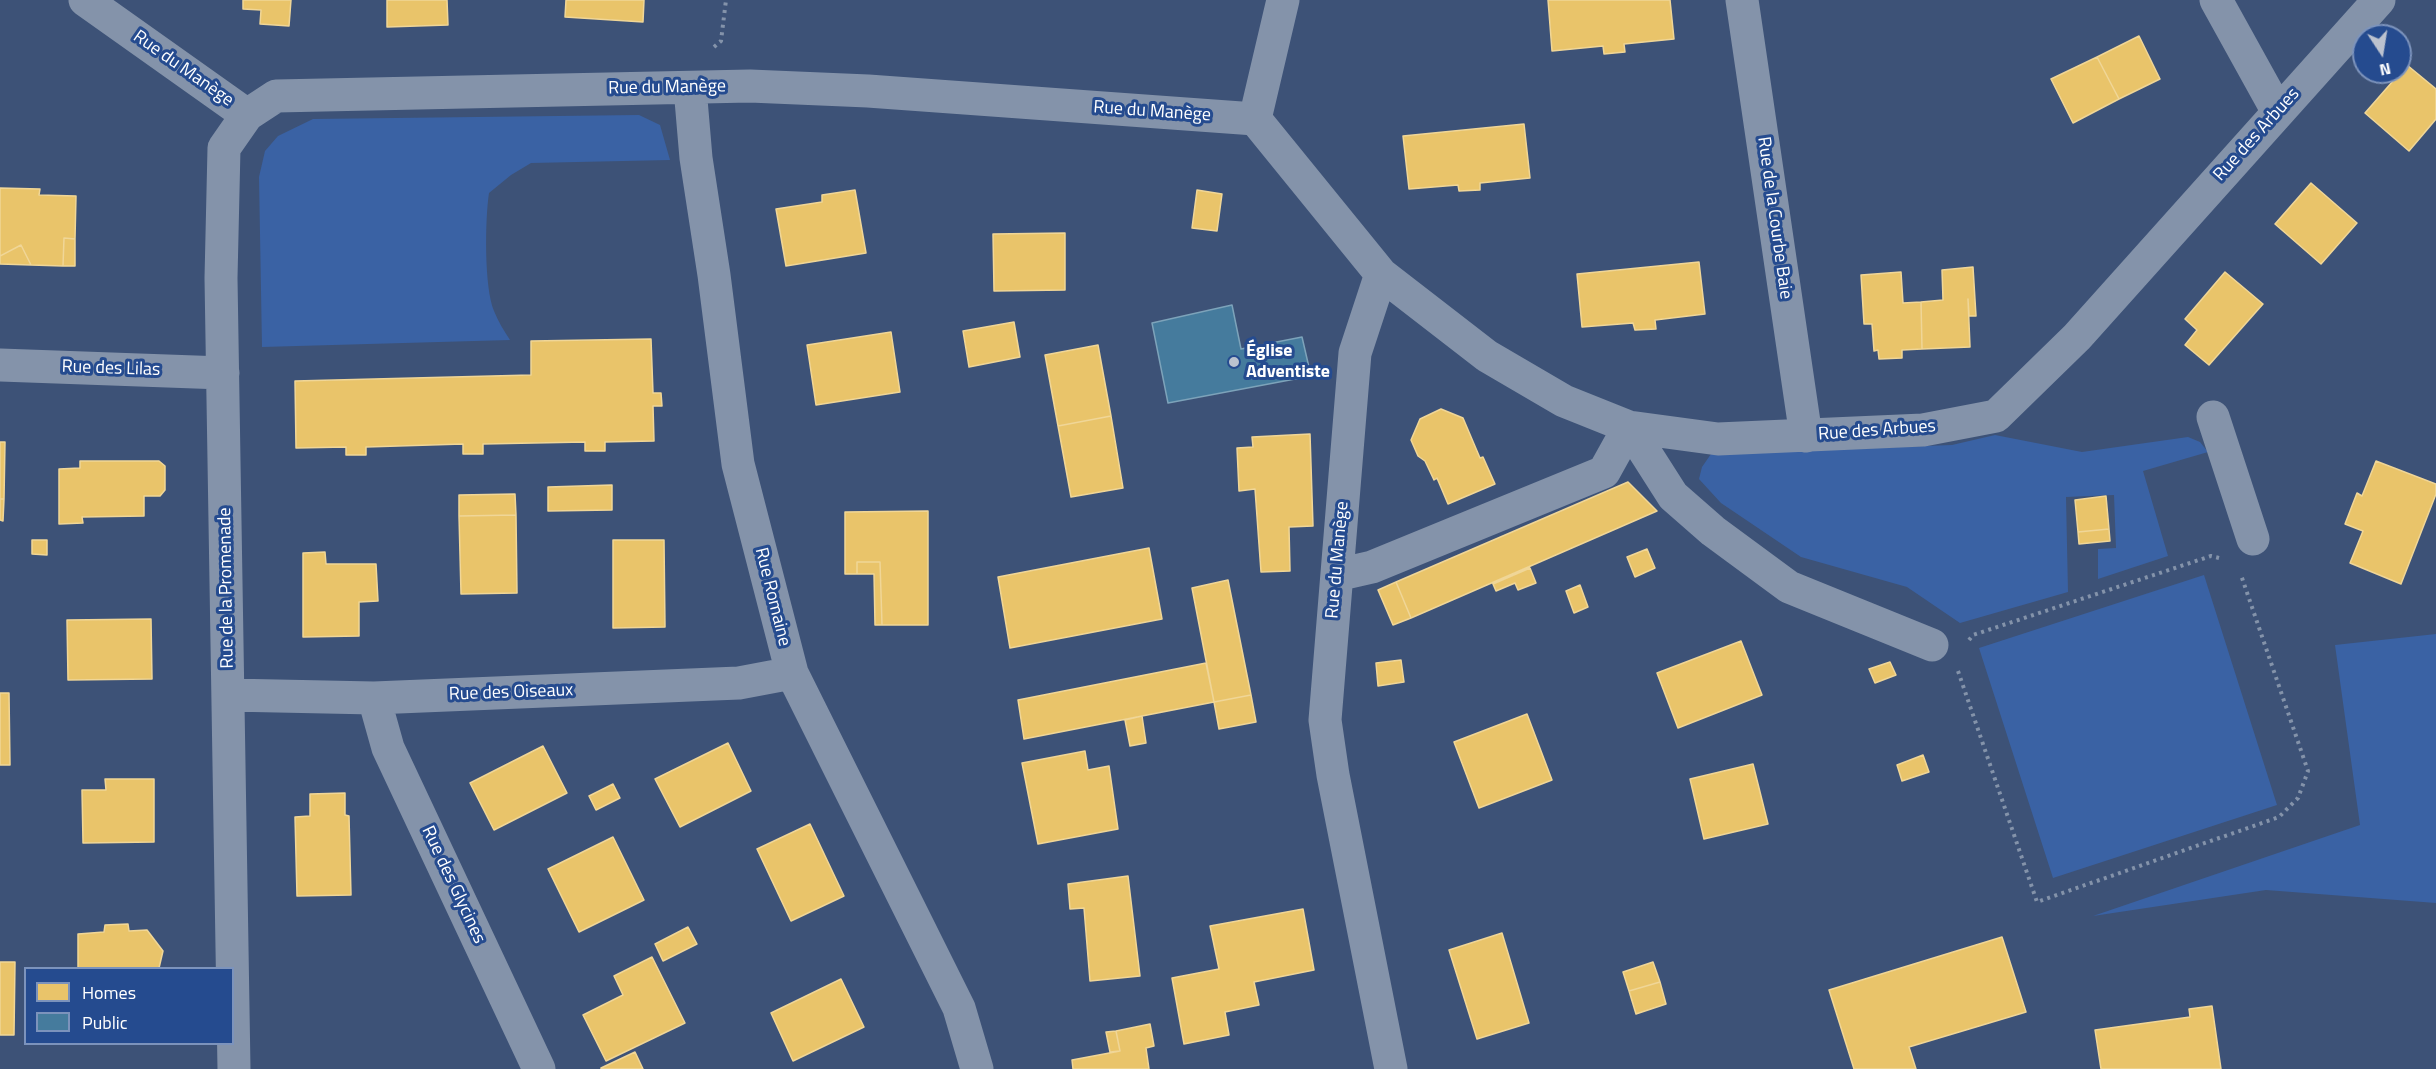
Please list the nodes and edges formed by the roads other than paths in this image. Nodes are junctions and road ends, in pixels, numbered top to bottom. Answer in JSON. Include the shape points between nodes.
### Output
{"nodes":[{"id":1,"x":85,"y":0,"type":"edge"},
{"id":2,"x":1283,"y":0,"type":"edge"},
{"id":3,"x":1742,"y":0,"type":"edge"},
{"id":4,"x":2216,"y":0,"type":"edge"},
{"id":5,"x":2379,"y":0,"type":"edge"},
{"id":6,"x":690,"y":88,"type":"junction"},
{"id":7,"x":2278,"y":112,"type":"junction"},
{"id":8,"x":248,"y":115,"type":"junction"},
{"id":9,"x":1255,"y":119,"type":"junction"},
{"id":10,"x":1381,"y":274,"type":"junction"},
{"id":11,"x":0,"y":365,"type":"edge"},
{"id":12,"x":223,"y":373,"type":"junction"},
{"id":13,"x":2213,"y":417,"type":"dead end"},
{"id":14,"x":1629,"y":428,"type":"junction"},
{"id":15,"x":1806,"y":436,"type":"junction"},
{"id":16,"x":2246,"y":552,"type":"road end"},
{"id":17,"x":1337,"y":575,"type":"junction"},
{"id":18,"x":1942,"y":650,"type":"road end"},
{"id":19,"x":792,"y":673,"type":"junction"},
{"id":20,"x":229,"y":695,"type":"junction"},
{"id":21,"x":374,"y":698,"type":"junction"},
{"id":22,"x":233,"y":967,"type":"edge"},
{"id":23,"x":234,"y":1045,"type":"edge"},
{"id":24,"x":234,"y":1069,"type":"edge"},
{"id":25,"x":539,"y":1069,"type":"edge"},
{"id":26,"x":977,"y":1069,"type":"edge"},
{"id":27,"x":1391,"y":1069,"type":"edge"}],
"edges":[{"from":1,"to":8,"type":"street","name":"Rue du Manège"},
{"from":2,"to":9,"type":"street"},
{"from":3,"to":15,"type":"street","name":"Rue de la Courbe Baie"},
{"from":4,"to":7,"type":"street"},
{"from":5,"to":7,"type":"street","name":"Rue des Arbues"},
{"from":6,"to":8,"type":"street","name":"Rue du Manège","via":[[276,96]]},
{"from":6,"to":9,"type":"street","name":"Rue du Manège","via":[[750,86],[868,91]]},
{"from":6,"to":19,"type":"street","name":"Rue Romaine","via":[[738,464]]},
{"from":7,"to":15,"type":"street","name":"Rue des Arbues","via":[[2077,337],[1996,416],[1923,430]]},
{"from":8,"to":12,"type":"street","name":"Rue de la Promenade","via":[[224,148],[220,278]]},
{"from":9,"to":10,"type":"street"},
{"from":10,"to":14,"type":"street","name":"Rue des Arbues","via":[[1487,356],[1564,401]]},
{"from":10,"to":17,"type":"street","name":"Rue du Manège","via":[[1356,354]]},
{"from":11,"to":12,"type":"street","name":"Rue des Lilas"},
{"from":12,"to":20,"type":"street","name":"Rue de la Promenade"},
{"from":13,"to":16,"type":"street"},
{"from":14,"to":15,"type":"street","name":"Rue des Arbues","via":[[1718,439]]},
{"from":14,"to":17,"type":"street","via":[[1604,472],[1372,567]]},
{"from":14,"to":18,"type":"street","via":[[1673,496],[1789,587]]},
{"from":17,"to":27,"type":"street","name":"Rue du Manège","via":[[1325,720],[1332,775]]},
{"from":19,"to":21,"type":"street","name":"Rue des Oiseaux","via":[[739,683]]},
{"from":19,"to":26,"type":"street","name":"Rue Romaine","via":[[959,1008]]},
{"from":20,"to":21,"type":"street","name":"Rue des Oiseaux"},
{"from":20,"to":22,"type":"street","name":"Rue de la Promenade"},
{"from":21,"to":25,"type":"street","name":"Rue des Glycines","via":[[388,748]]},
{"from":23,"to":24,"type":"street","name":"Rue de la Promenade"}]}
